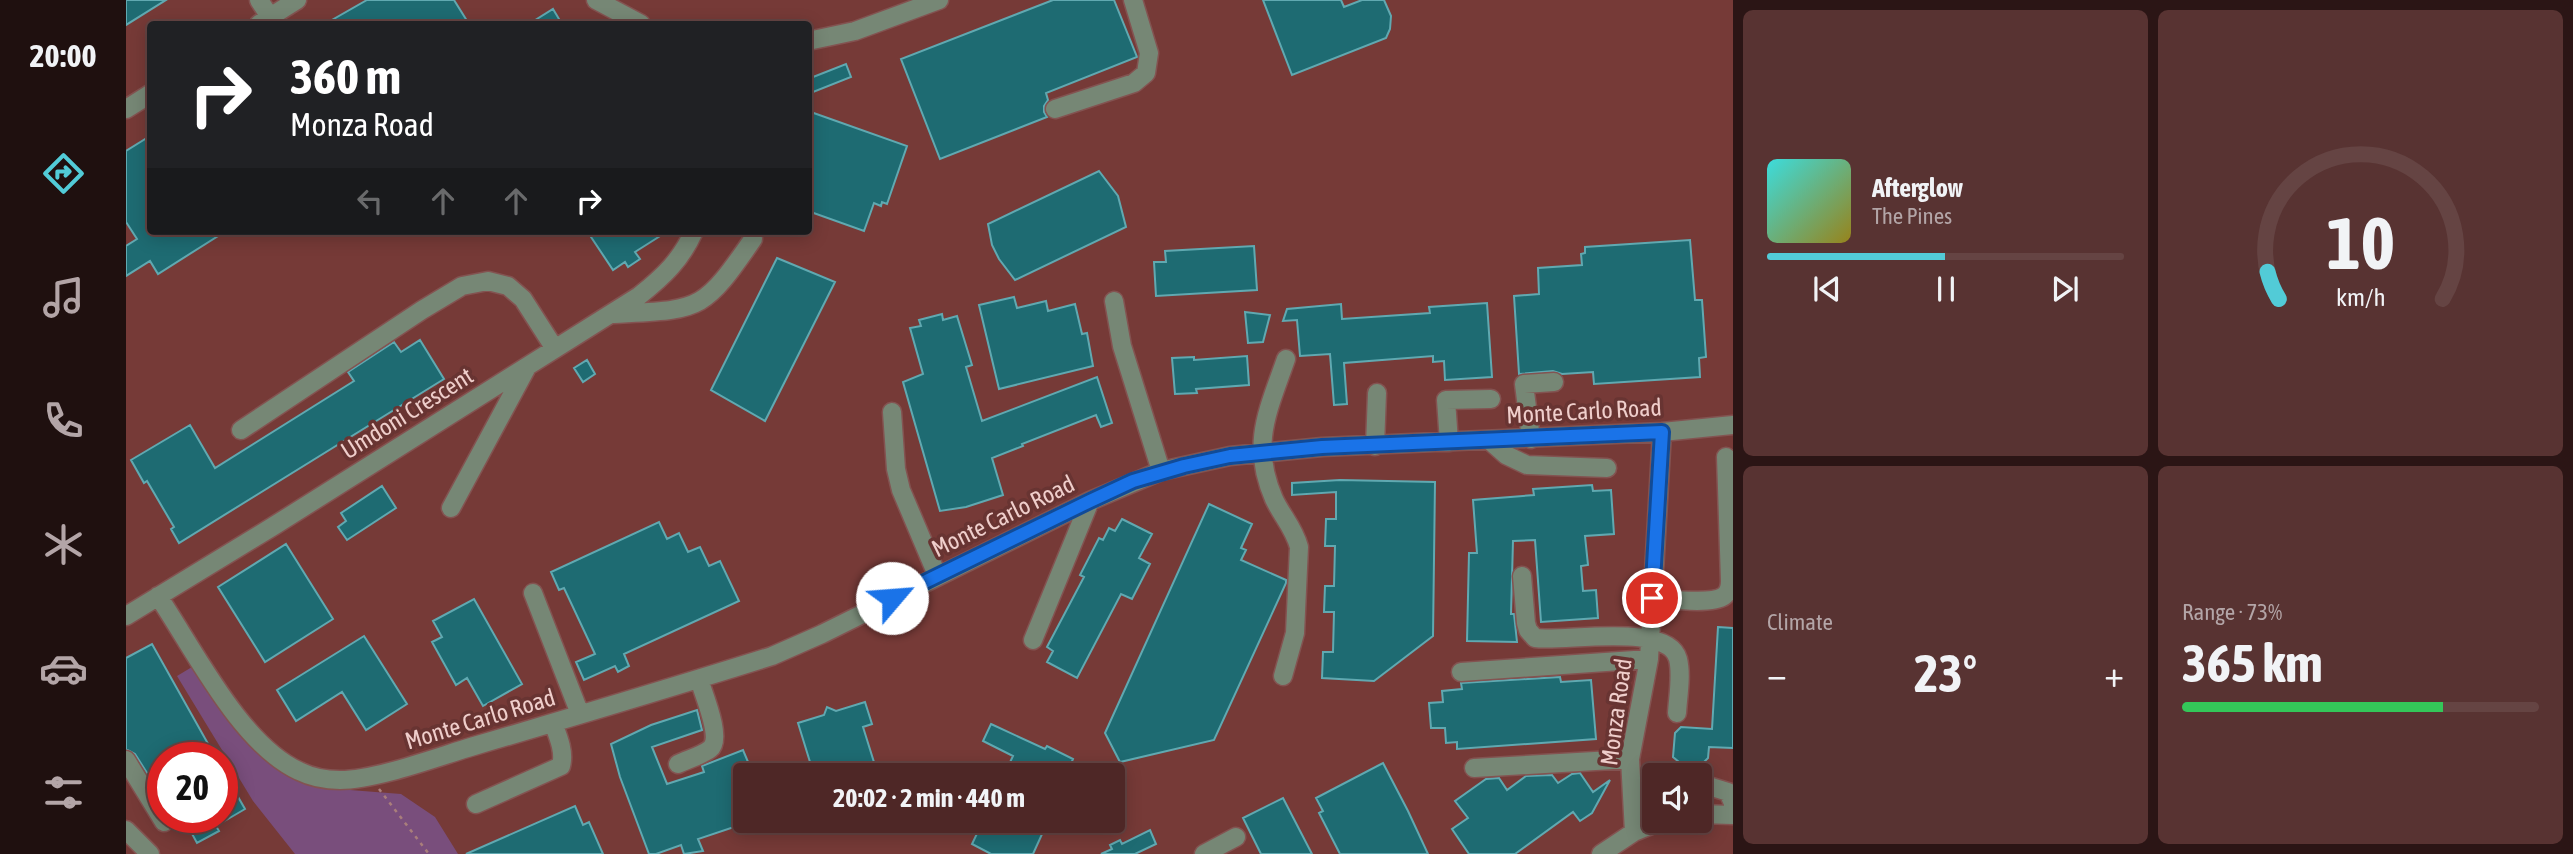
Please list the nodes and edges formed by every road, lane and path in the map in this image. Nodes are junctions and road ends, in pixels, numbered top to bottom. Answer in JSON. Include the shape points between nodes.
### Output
{"nodes":[{"id":1,"x":260,"y":0,"type":"edge"},
{"id":2,"x":297,"y":0,"type":"edge"},
{"id":3,"x":596,"y":0,"type":"edge"},
{"id":4,"x":939,"y":0,"type":"edge"},
{"id":5,"x":1133,"y":0,"type":"edge"},
{"id":6,"x":264,"y":21,"type":"edge"},
{"id":7,"x":635,"y":21,"type":"edge"},
{"id":8,"x":812,"y":40,"type":"edge"},
{"id":9,"x":147,"y":96,"type":"edge"},
{"id":10,"x":126,"y":109,"type":"edge"},
{"id":11,"x":1055,"y":109,"type":"dead end"},
{"id":12,"x":692,"y":235,"type":"edge"},
{"id":13,"x":753,"y":239,"type":"dead end"},
{"id":14,"x":1114,"y":301,"type":"dead end"},
{"id":15,"x":610,"y":314,"type":"junction"},
{"id":16,"x":555,"y":349,"type":"junction"},
{"id":17,"x":1286,"y":359,"type":"dead end"},
{"id":18,"x":527,"y":366,"type":"junction"},
{"id":19,"x":1554,"y":382,"type":"dead end"},
{"id":20,"x":1377,"y":393,"type":"dead end"},
{"id":21,"x":1491,"y":399,"type":"dead end"},
{"id":22,"x":892,"y":412,"type":"dead end"},
{"id":23,"x":1733,"y":425,"type":"edge"},
{"id":24,"x":241,"y":430,"type":"dead end"},
{"id":25,"x":1662,"y":432,"type":"junction"},
{"id":26,"x":1531,"y":439,"type":"junction"},
{"id":27,"x":1489,"y":440,"type":"junction"},
{"id":28,"x":1449,"y":442,"type":"junction"},
{"id":29,"x":1375,"y":446,"type":"junction"},
{"id":30,"x":1262,"y":454,"type":"junction"},
{"id":31,"x":1726,"y":457,"type":"dead end"},
{"id":32,"x":1607,"y":468,"type":"dead end"},
{"id":33,"x":1161,"y":471,"type":"junction"},
{"id":34,"x":1090,"y":501,"type":"junction"},
{"id":35,"x":451,"y":508,"type":"dead end"},
{"id":36,"x":937,"y":575,"type":"junction"},
{"id":37,"x":1522,"y":576,"type":"dead end"},
{"id":38,"x":533,"y":593,"type":"dead end"},
{"id":39,"x":158,"y":596,"type":"junction"},
{"id":40,"x":1652,"y":598,"type":"junction"},
{"id":41,"x":126,"y":616,"type":"edge"},
{"id":42,"x":1650,"y":639,"type":"junction"},
{"id":43,"x":1033,"y":640,"type":"dead end"},
{"id":44,"x":1649,"y":659,"type":"junction"},
{"id":45,"x":1461,"y":672,"type":"dead end"},
{"id":46,"x":1283,"y":676,"type":"dead end"},
{"id":47,"x":699,"y":679,"type":"junction"},
{"id":48,"x":1677,"y":713,"type":"dead end"},
{"id":49,"x":580,"y":714,"type":"junction"},
{"id":50,"x":553,"y":723,"type":"junction"},
{"id":51,"x":1630,"y":759,"type":"junction"},
{"id":52,"x":126,"y":760,"type":"edge"},
{"id":53,"x":678,"y":764,"type":"dead end"},
{"id":54,"x":1474,"y":768,"type":"dead end"},
{"id":55,"x":369,"y":776,"type":"junction"},
{"id":56,"x":1712,"y":785,"type":"edge"},
{"id":57,"x":147,"y":794,"type":"edge"},
{"id":58,"x":1733,"y":803,"type":"edge"},
{"id":59,"x":476,"y":804,"type":"dead end"},
{"id":60,"x":1712,"y":814,"type":"edge"},
{"id":61,"x":1733,"y":815,"type":"edge"},
{"id":62,"x":1642,"y":829,"type":"edge"},
{"id":63,"x":126,"y":830,"type":"edge"},
{"id":64,"x":1634,"y":832,"type":"junction"},
{"id":65,"x":1236,"y":837,"type":"dead end"},
{"id":66,"x":150,"y":854,"type":"edge"},
{"id":67,"x":429,"y":854,"type":"edge"},
{"id":68,"x":1203,"y":854,"type":"edge"},
{"id":69,"x":1601,"y":854,"type":"edge"}],
"edges":[{"from":1,"to":6,"type":"street"},
{"from":2,"to":6,"type":"street"},
{"from":3,"to":7,"type":"street"},
{"from":4,"to":8,"type":"street","via":[[855,32]]},
{"from":5,"to":11,"type":"street","via":[[1149,53],[1146,74],[1134,83]]},
{"from":9,"to":10,"type":"street"},
{"from":12,"to":15,"type":"street","name":"Umdoni Crescent","via":[[666,275]]},
{"from":13,"to":15,"type":"street","via":[[726,279],[704,301],[677,310]]},
{"from":14,"to":33,"type":"street","via":[[1122,346]]},
{"from":15,"to":16,"type":"street","name":"Umdoni Crescent"},
{"from":16,"to":18,"type":"street","name":"Umdoni Crescent"},
{"from":16,"to":24,"type":"street","via":[[523,299],[508,286],[488,281],[462,286]]},
{"from":17,"to":30,"type":"street","via":[[1263,426]]},
{"from":18,"to":35,"type":"street"},
{"from":18,"to":39,"type":"street","name":"Umdoni Crescent"},
{"from":19,"to":26,"type":"street","via":[[1524,384]]},
{"from":20,"to":29,"type":"street"},
{"from":21,"to":28,"type":"street","via":[[1446,400]]},
{"from":22,"to":36,"type":"street","via":[[901,490]]},
{"from":23,"to":25,"type":"street","name":"Monte Carlo Road"},
{"from":25,"to":26,"type":"street","name":"Monte Carlo Road"},
{"from":25,"to":40,"type":"street","name":"Monza Road"},
{"from":26,"to":27,"type":"street","name":"Monte Carlo Road"},
{"from":27,"to":28,"type":"street","name":"Monte Carlo Road"},
{"from":27,"to":32,"type":"street","via":[[1527,465]]},
{"from":28,"to":29,"type":"street","name":"Monte Carlo Road"},
{"from":29,"to":30,"type":"street","name":"Monte Carlo Road"},
{"from":30,"to":33,"type":"street","name":"Monte Carlo Road"},
{"from":30,"to":46,"type":"street","via":[[1275,501],[1299,547],[1295,633]]},
{"from":31,"to":40,"type":"street","via":[[1728,592],[1710,600]]},
{"from":33,"to":34,"type":"street","name":"Monte Carlo Road"},
{"from":34,"to":36,"type":"street","name":"Monte Carlo Road"},
{"from":34,"to":43,"type":"street"},
{"from":36,"to":47,"type":"street","name":"Monte Carlo Road","via":[[772,656]]},
{"from":37,"to":42,"type":"street","via":[[1526,623],[1535,638]]},
{"from":38,"to":49,"type":"street"},
{"from":39,"to":41,"type":"street","name":"Umdoni Crescent"},
{"from":39,"to":55,"type":"street","name":"Monte Carlo Road","via":[[227,704],[274,755],[299,771],[322,778]]},
{"from":40,"to":42,"type":"street","name":"Monza Road"},
{"from":42,"to":44,"type":"street","name":"Monza Road"},
{"from":42,"to":48,"type":"street","via":[[1671,647],[1678,659]]},
{"from":44,"to":45,"type":"street"},
{"from":44,"to":51,"type":"street","name":"Monza Road"},
{"from":47,"to":49,"type":"street","name":"Monte Carlo Road"},
{"from":47,"to":53,"type":"street","via":[[715,742]]},
{"from":49,"to":50,"type":"street","name":"Monte Carlo Road"},
{"from":50,"to":55,"type":"street","name":"Monte Carlo Road"},
{"from":50,"to":59,"type":"street","via":[[561,746],[561,766]]},
{"from":51,"to":54,"type":"street"},
{"from":51,"to":64,"type":"street","name":"Monza Road"},
{"from":52,"to":57,"type":"street"},
{"from":55,"to":67,"type":"path"},
{"from":56,"to":58,"type":"street","via":[[1728,792]]},
{"from":60,"to":61,"type":"street"},
{"from":62,"to":64,"type":"street"},
{"from":63,"to":66,"type":"street"},
{"from":64,"to":69,"type":"street"},
{"from":65,"to":68,"type":"street"}]}
